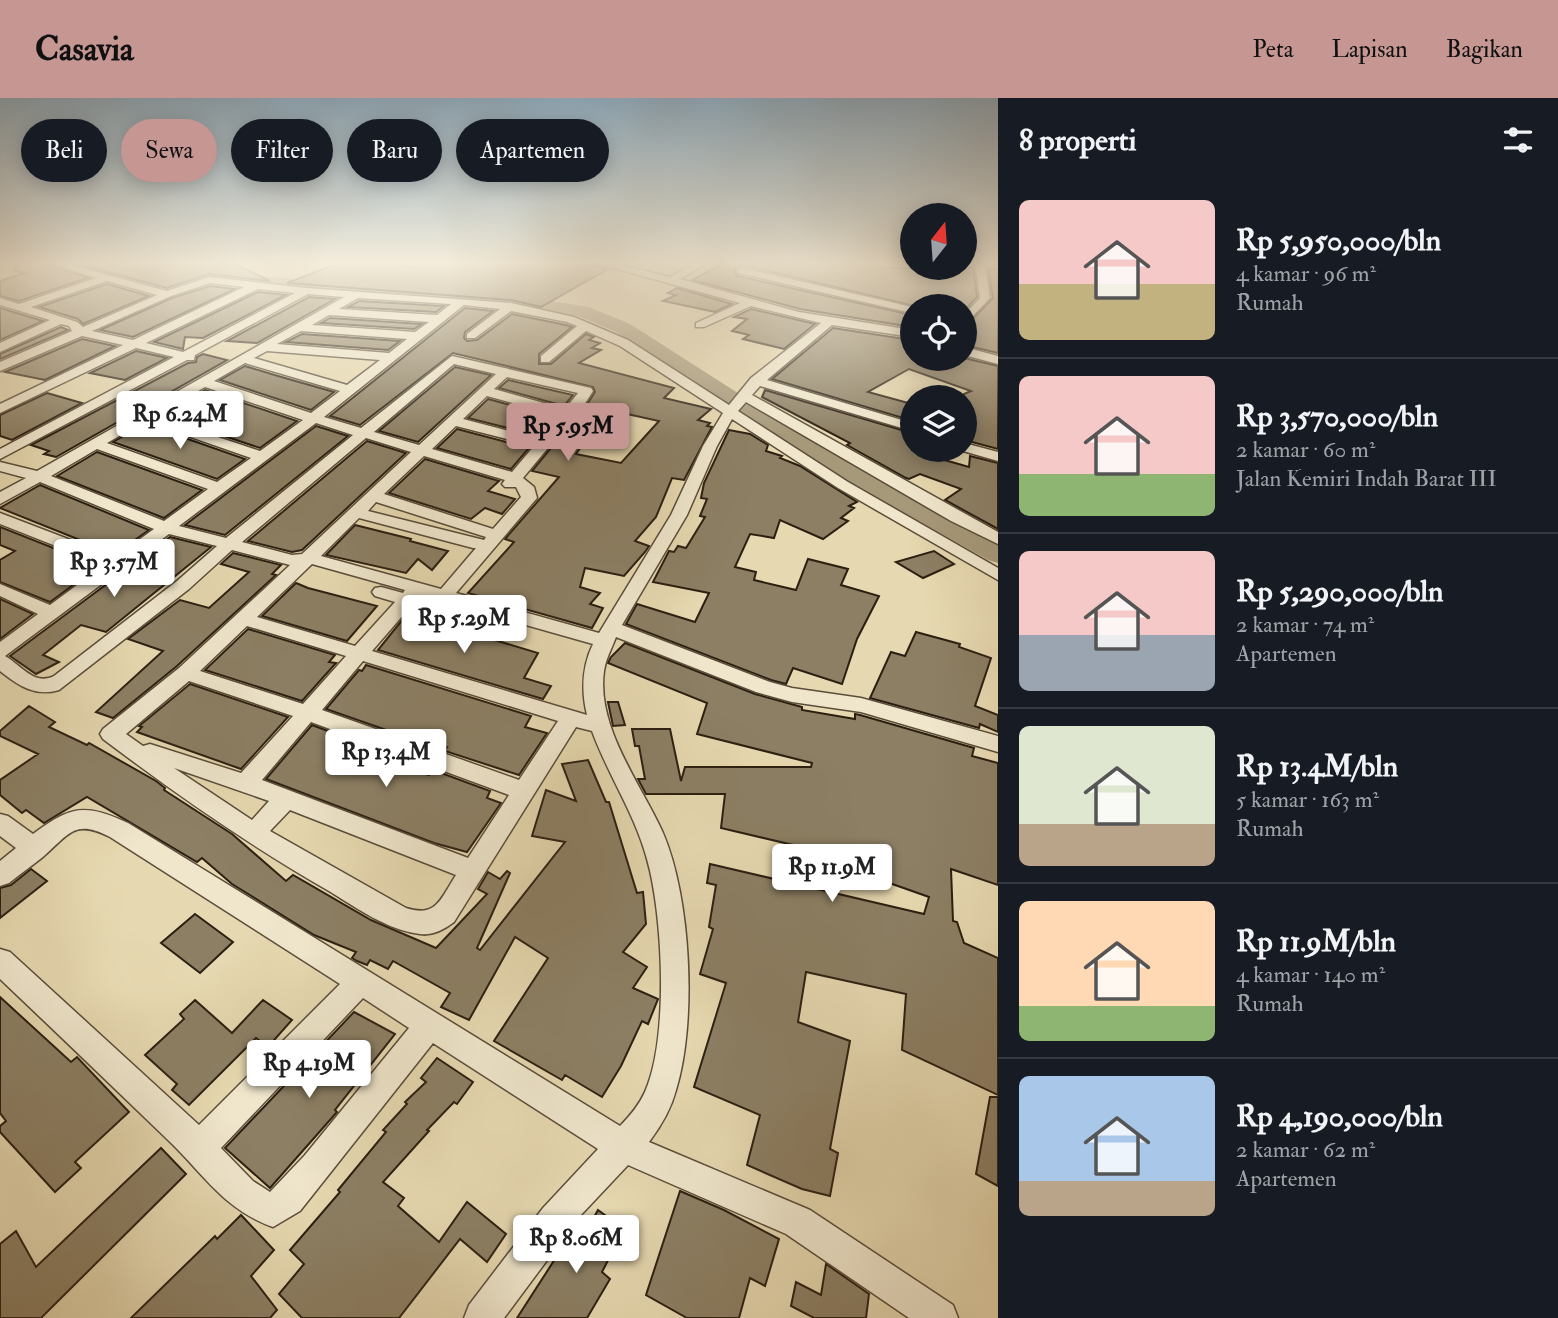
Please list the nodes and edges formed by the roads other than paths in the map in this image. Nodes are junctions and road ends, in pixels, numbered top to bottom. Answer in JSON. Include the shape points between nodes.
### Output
{"nodes":[{"id":1,"x":58,"y":321,"type":"edge"},
{"id":2,"x":62,"y":321,"type":"edge"},
{"id":3,"x":101,"y":321,"type":"edge"},
{"id":4,"x":181,"y":321,"type":"edge"},
{"id":5,"x":251,"y":321,"type":"edge"},
{"id":6,"x":310,"y":321,"type":"edge"},
{"id":7,"x":436,"y":321,"type":"edge"},
{"id":8,"x":491,"y":321,"type":"edge"},
{"id":9,"x":574,"y":321,"type":"edge"},
{"id":10,"x":709,"y":321,"type":"edge"},
{"id":11,"x":825,"y":321,"type":"edge"},
{"id":12,"x":829,"y":322,"type":"junction"},
{"id":13,"x":700,"y":325,"type":"dead end"},
{"id":14,"x":586,"y":326,"type":"junction"},
{"id":15,"x":299,"y":327,"type":"junction"},
{"id":16,"x":77,"y":331,"type":"junction"},
{"id":17,"x":900,"y":332,"type":"edge"},
{"id":18,"x":416,"y":336,"type":"junction"},
{"id":19,"x":471,"y":336,"type":"dead end"},
{"id":20,"x":132,"y":344,"type":"junction"},
{"id":21,"x":264,"y":347,"type":"junction"},
{"id":22,"x":0,"y":348,"type":"edge"},
{"id":23,"x":977,"y":354,"type":"edge"},
{"id":24,"x":184,"y":356,"type":"junction"},
{"id":25,"x":390,"y":357,"type":"junction"},
{"id":26,"x":244,"y":359,"type":"junction"},
{"id":27,"x":545,"y":359,"type":"dead end"},
{"id":28,"x":998,"y":360,"type":"edge"},
{"id":29,"x":0,"y":367,"type":"edge"},
{"id":30,"x":230,"y":367,"type":"junction"},
{"id":31,"x":506,"y":371,"type":"junction"},
{"id":32,"x":756,"y":381,"type":"junction"},
{"id":33,"x":199,"y":384,"type":"junction"},
{"id":34,"x":349,"y":390,"type":"junction"},
{"id":35,"x":485,"y":391,"type":"junction"},
{"id":36,"x":738,"y":403,"type":"junction"},
{"id":37,"x":0,"y":409,"type":"edge"},
{"id":38,"x":568,"y":414,"type":"junction"},
{"id":39,"x":143,"y":416,"type":"junction"},
{"id":40,"x":309,"y":421,"type":"junction"},
{"id":41,"x":453,"y":421,"type":"junction"},
{"id":42,"x":900,"y":423,"type":"edge"},
{"id":43,"x":359,"y":436,"type":"junction"},
{"id":44,"x":95,"y":444,"type":"junction"},
{"id":45,"x":541,"y":444,"type":"junction"},
{"id":46,"x":977,"y":451,"type":"edge"},
{"id":47,"x":0,"y":455,"type":"edge"},
{"id":48,"x":418,"y":455,"type":"junction"},
{"id":49,"x":260,"y":456,"type":"junction"},
{"id":50,"x":998,"y":457,"type":"edge"},
{"id":51,"x":0,"y":466,"type":"edge"},
{"id":52,"x":38,"y":476,"type":"junction"},
{"id":53,"x":512,"y":481,"type":"junction"},
{"id":54,"x":218,"y":488,"type":"junction"},
{"id":55,"x":373,"y":496,"type":"junction"},
{"id":56,"x":0,"y":499,"type":"edge"},
{"id":57,"x":358,"y":513,"type":"junction"},
{"id":58,"x":0,"y":518,"type":"edge"},
{"id":59,"x":166,"y":528,"type":"junction"},
{"id":60,"x":488,"y":537,"type":"junction"},
{"id":61,"x":998,"y":539,"type":"edge"},
{"id":62,"x":229,"y":544,"type":"junction"},
{"id":63,"x":300,"y":562,"type":"junction"},
{"id":64,"x":117,"y":564,"type":"junction"},
{"id":65,"x":998,"y":575,"type":"edge"},
{"id":66,"x":0,"y":589,"type":"edge"},
{"id":67,"x":426,"y":598,"type":"junction"},
{"id":68,"x":52,"y":612,"type":"junction"},
{"id":69,"x":244,"y":619,"type":"junction"},
{"id":70,"x":605,"y":640,"type":"junction"},
{"id":71,"x":0,"y":651,"type":"edge"},
{"id":72,"x":359,"y":653,"type":"junction"},
{"id":73,"x":0,"y":661,"type":"edge"},
{"id":74,"x":186,"y":673,"type":"junction"},
{"id":75,"x":308,"y":713,"type":"junction"},
{"id":76,"x":571,"y":718,"type":"junction"},
{"id":77,"x":603,"y":727,"type":"junction"},
{"id":78,"x":998,"y":744,"type":"edge"},
{"id":79,"x":128,"y":745,"type":"junction"},
{"id":80,"x":246,"y":783,"type":"junction"},
{"id":81,"x":523,"y":791,"type":"junction"},
{"id":82,"x":286,"y":799,"type":"junction"},
{"id":83,"x":0,"y":823,"type":"edge"},
{"id":84,"x":254,"y":833,"type":"junction"},
{"id":85,"x":34,"y":849,"type":"junction"},
{"id":86,"x":471,"y":870,"type":"junction"},
{"id":87,"x":0,"y":876,"type":"edge"},
{"id":88,"x":0,"y":961,"type":"edge"},
{"id":89,"x":360,"y":982,"type":"junction"},
{"id":90,"x":429,"y":1025,"type":"junction"},
{"id":91,"x":198,"y":1146,"type":"junction"},
{"id":92,"x":624,"y":1147,"type":"junction"},
{"id":93,"x":482,"y":1318,"type":"edge"},
{"id":94,"x":940,"y":1318,"type":"edge"}],
"edges":[{"from":1,"to":22,"type":"street"},
{"from":2,"to":16,"type":"street"},
{"from":3,"to":16,"type":"street"},
{"from":4,"to":20,"type":"street"},
{"from":5,"to":24,"type":"street"},
{"from":6,"to":15,"type":"street"},
{"from":7,"to":18,"type":"street"},
{"from":8,"to":19,"type":"street"},
{"from":9,"to":14,"type":"street"},
{"from":10,"to":13,"type":"street"},
{"from":11,"to":12,"type":"street"},
{"from":12,"to":17,"type":"street"},
{"from":12,"to":32,"type":"street"},
{"from":14,"to":27,"type":"street"},
{"from":14,"to":36,"type":"street"},
{"from":15,"to":18,"type":"street"},
{"from":15,"to":21,"type":"street"},
{"from":16,"to":20,"type":"street"},
{"from":16,"to":29,"type":"street"},
{"from":18,"to":25,"type":"street"},
{"from":20,"to":24,"type":"street"},
{"from":20,"to":37,"type":"street"},
{"from":21,"to":25,"type":"street"},
{"from":21,"to":26,"type":"street"},
{"from":23,"to":28,"type":"street"},
{"from":24,"to":30,"type":"street"},
{"from":24,"to":47,"type":"street"},
{"from":25,"to":34,"type":"street"},
{"from":26,"to":30,"type":"street"},
{"from":26,"to":34,"type":"street"},
{"from":30,"to":33,"type":"street"},
{"from":31,"to":35,"type":"street"},
{"from":31,"to":38,"type":"street","via":[[586,391]]},
{"from":31,"to":43,"type":"street","via":[[448,362]]},
{"from":32,"to":36,"type":"street"},
{"from":32,"to":42,"type":"street"},
{"from":33,"to":39,"type":"street"},
{"from":33,"to":40,"type":"street"},
{"from":34,"to":40,"type":"street"},
{"from":35,"to":38,"type":"street"},
{"from":35,"to":41,"type":"street"},
{"from":36,"to":61,"type":"street"},
{"from":36,"to":65,"type":"street","via":[[855,492]]},
{"from":36,"to":70,"type":"street","via":[[702,458],[665,541]]},
{"from":38,"to":45,"type":"street"},
{"from":39,"to":44,"type":"street"},
{"from":39,"to":49,"type":"street"},
{"from":40,"to":43,"type":"street"},
{"from":40,"to":49,"type":"street"},
{"from":41,"to":45,"type":"street"},
{"from":41,"to":48,"type":"street"},
{"from":43,"to":48,"type":"street"},
{"from":43,"to":62,"type":"street"},
{"from":44,"to":52,"type":"street"},
{"from":44,"to":54,"type":"street"},
{"from":45,"to":53,"type":"street"},
{"from":46,"to":50,"type":"street"},
{"from":48,"to":53,"type":"street"},
{"from":48,"to":55,"type":"street"},
{"from":49,"to":54,"type":"street"},
{"from":51,"to":52,"type":"street"},
{"from":52,"to":56,"type":"street"},
{"from":52,"to":59,"type":"street"},
{"from":53,"to":60,"type":"street","via":[[519,497]]},
{"from":54,"to":59,"type":"street"},
{"from":55,"to":57,"type":"street"},
{"from":55,"to":60,"type":"street"},
{"from":57,"to":60,"type":"street"},
{"from":57,"to":63,"type":"street"},
{"from":58,"to":64,"type":"street"},
{"from":59,"to":62,"type":"street"},
{"from":59,"to":64,"type":"street"},
{"from":60,"to":67,"type":"street"},
{"from":62,"to":63,"type":"street"},
{"from":62,"to":73,"type":"street","via":[[51,687],[36,687]]},
{"from":63,"to":67,"type":"street"},
{"from":63,"to":69,"type":"street"},
{"from":64,"to":68,"type":"street"},
{"from":66,"to":68,"type":"street"},
{"from":67,"to":70,"type":"street"},
{"from":67,"to":72,"type":"street"},
{"from":68,"to":71,"type":"street"},
{"from":69,"to":72,"type":"street"},
{"from":69,"to":74,"type":"street"},
{"from":70,"to":77,"type":"street","via":[[593,689]]},
{"from":70,"to":78,"type":"street","via":[[763,687],[917,719]]},
{"from":72,"to":75,"type":"street"},
{"from":72,"to":76,"type":"street"},
{"from":74,"to":75,"type":"street"},
{"from":74,"to":79,"type":"street","via":[[111,734]]},
{"from":75,"to":80,"type":"street"},
{"from":75,"to":81,"type":"street"},
{"from":76,"to":77,"type":"street"},
{"from":76,"to":81,"type":"street"},
{"from":77,"to":92,"type":"street","via":[[652,837],[669,901],[674,952],[669,1053],[661,1092]]},
{"from":79,"to":80,"type":"street"},
{"from":79,"to":84,"type":"street"},
{"from":80,"to":82,"type":"street"},
{"from":81,"to":86,"type":"street"},
{"from":82,"to":84,"type":"street"},
{"from":82,"to":86,"type":"street"},
{"from":83,"to":85,"type":"street"},
{"from":84,"to":86,"type":"street","via":[[386,911],[419,923],[434,923],[445,914]]},
{"from":85,"to":87,"type":"street"},
{"from":85,"to":89,"type":"street","via":[[73,821],[101,822]]},
{"from":88,"to":91,"type":"street"},
{"from":89,"to":90,"type":"street"},
{"from":89,"to":91,"type":"street"},
{"from":90,"to":91,"type":"street","via":[[316,1166],[273,1210],[237,1188]]},
{"from":90,"to":92,"type":"street"},
{"from":92,"to":93,"type":"street","via":[[581,1189]]},
{"from":92,"to":94,"type":"street","via":[[798,1222]]}]}
